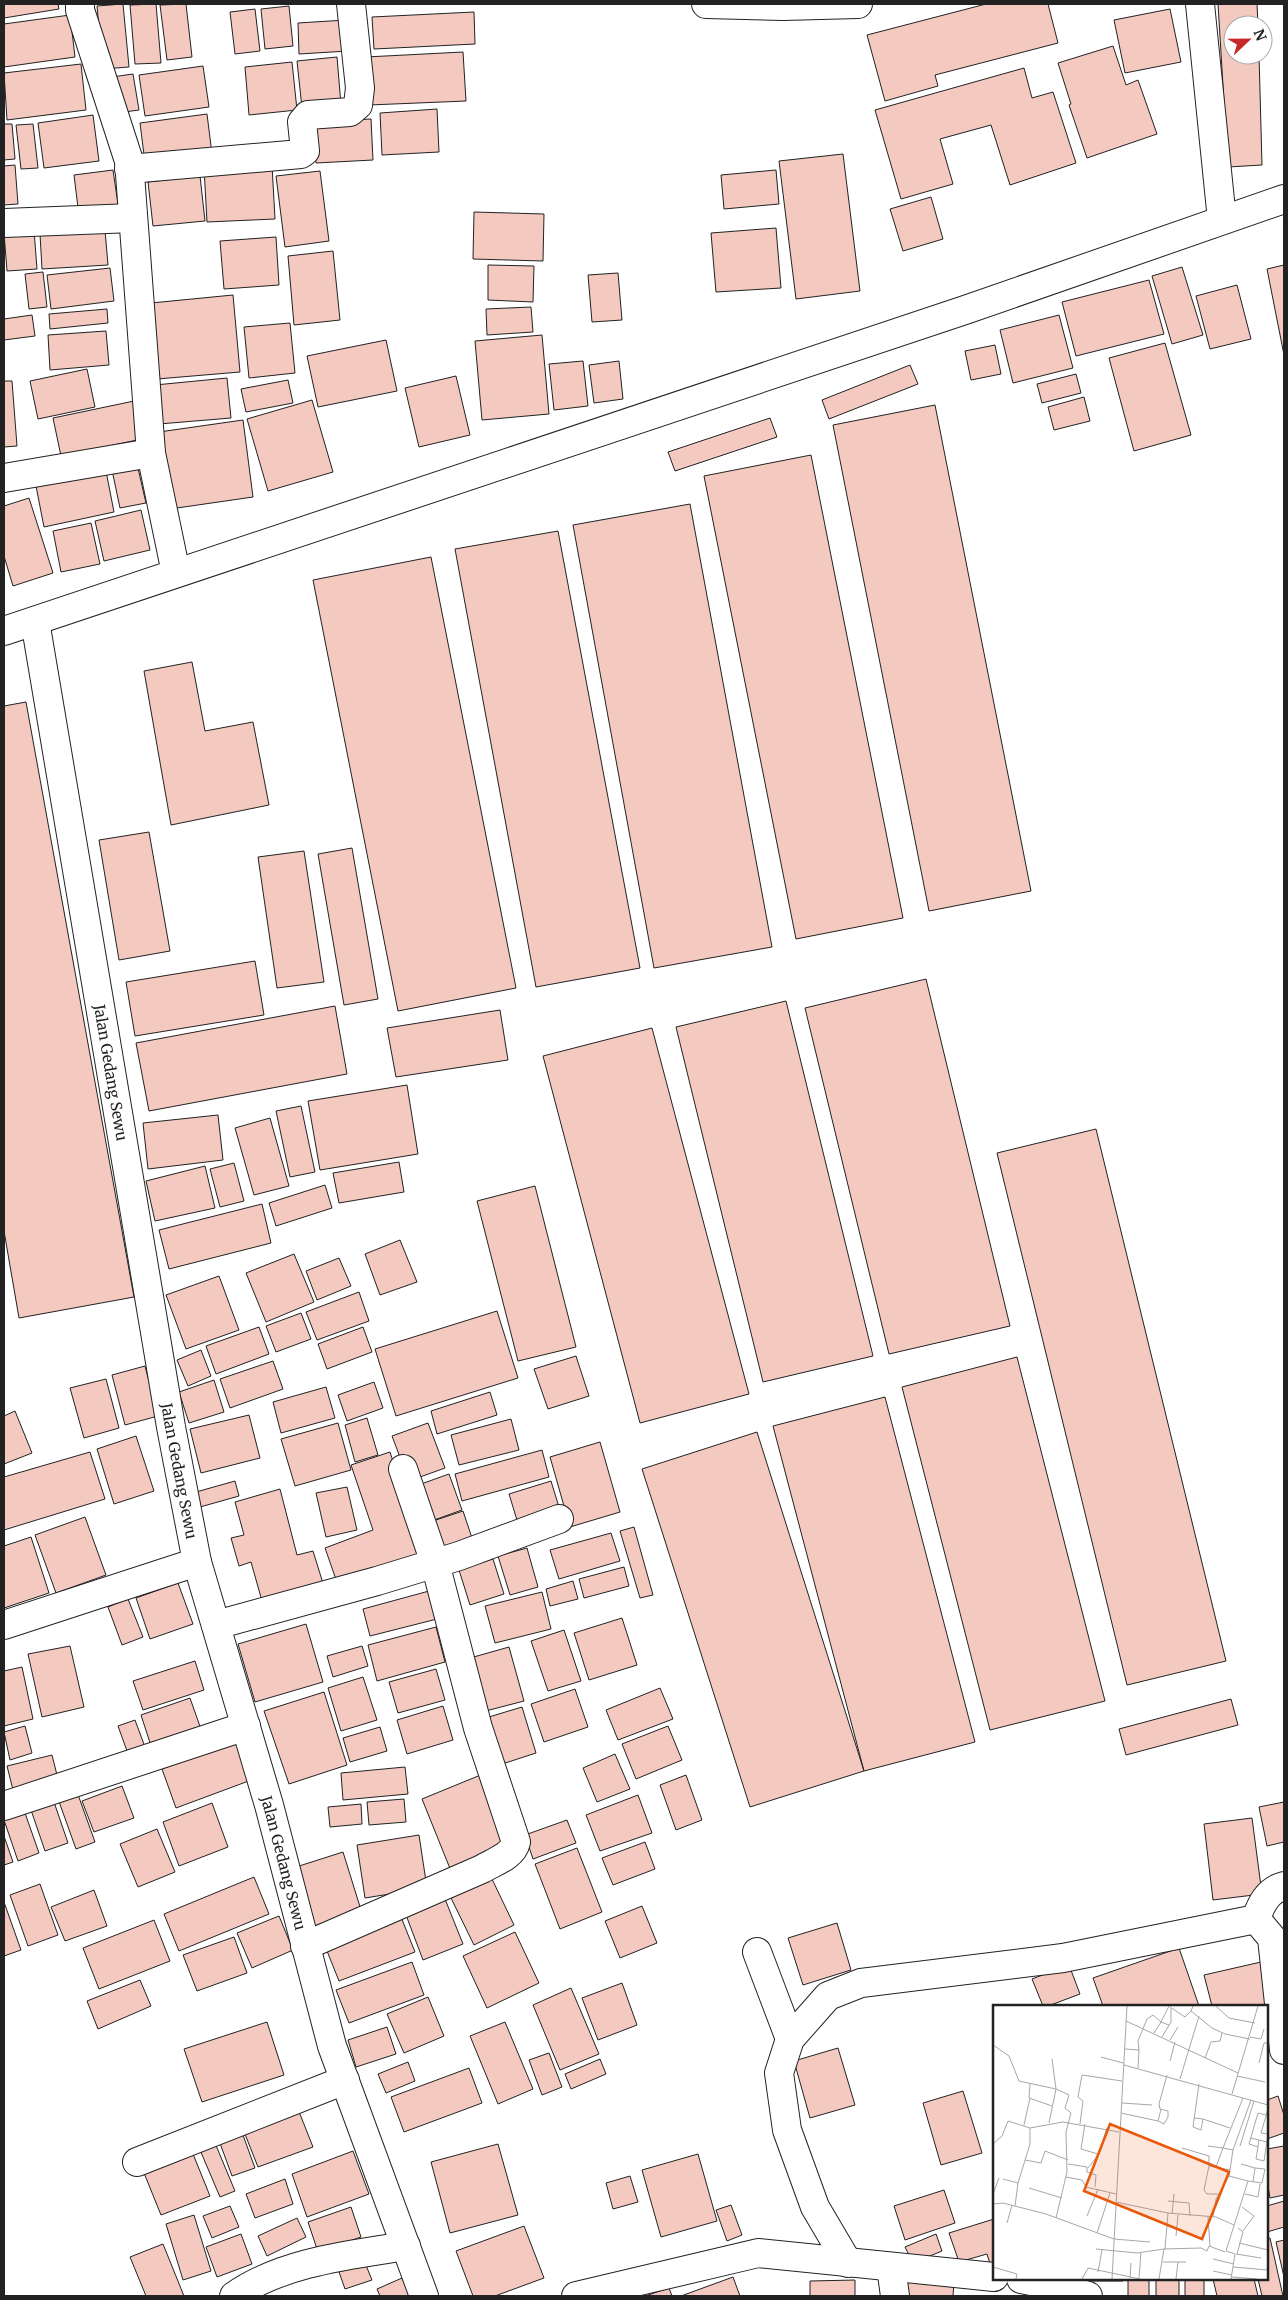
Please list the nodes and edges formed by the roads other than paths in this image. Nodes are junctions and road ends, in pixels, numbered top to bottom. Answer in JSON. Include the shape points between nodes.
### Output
{"nodes":[{"id":1,"x":80,"y":4,"type":"edge"},
{"id":2,"x":351,"y":4,"type":"edge"},
{"id":3,"x":715,"y":4,"type":"edge"},
{"id":4,"x":858,"y":4,"type":"edge"},
{"id":5,"x":1200,"y":4,"type":"edge"},
{"id":6,"x":129,"y":169,"type":"junction"},
{"id":7,"x":1284,"y":199,"type":"edge"},
{"id":8,"x":133,"y":218,"type":"junction"},
{"id":9,"x":1222,"y":220,"type":"junction"},
{"id":10,"x":4,"y":223,"type":"edge"},
{"id":11,"x":151,"y":453,"type":"junction"},
{"id":12,"x":4,"y":478,"type":"edge"},
{"id":13,"x":176,"y":574,"type":"junction"},
{"id":14,"x":35,"y":621,"type":"junction"},
{"id":15,"x":4,"y":632,"type":"edge"},
{"id":16,"x":403,"y":1469,"type":"dead end"},
{"id":17,"x":559,"y":1519,"type":"dead end"},
{"id":18,"x":197,"y":1562,"type":"junction"},
{"id":19,"x":435,"y":1563,"type":"junction"},
{"id":20,"x":4,"y":1625,"type":"edge"},
{"id":21,"x":216,"y":1625,"type":"junction"},
{"id":22,"x":246,"y":1726,"type":"junction"},
{"id":23,"x":4,"y":1806,"type":"edge"},
{"id":24,"x":1284,"y":1886,"type":"edge"},
{"id":25,"x":1256,"y":1919,"type":"junction"},
{"id":26,"x":305,"y":1946,"type":"junction"},
{"id":27,"x":757,"y":1952,"type":"dead end"},
{"id":28,"x":790,"y":2039,"type":"junction"},
{"id":29,"x":1284,"y":2045,"type":"edge"},
{"id":30,"x":1284,"y":2050,"type":"edge"},
{"id":31,"x":345,"y":2080,"type":"junction"},
{"id":32,"x":137,"y":2162,"type":"dead end"},
{"id":33,"x":406,"y":2246,"type":"junction"},
{"id":34,"x":848,"y":2263,"type":"junction"},
{"id":35,"x":891,"y":2267,"type":"junction"},
{"id":36,"x":993,"y":2277,"type":"edge"},
{"id":37,"x":1025,"y":2280,"type":"edge"},
{"id":38,"x":1077,"y":2294,"type":"edge"},
{"id":39,"x":234,"y":2296,"type":"edge"},
{"id":40,"x":424,"y":2296,"type":"edge"},
{"id":41,"x":576,"y":2296,"type":"edge"},
{"id":42,"x":895,"y":2296,"type":"edge"}],
"edges":[{"from":1,"to":6,"type":"street"},
{"from":2,"to":6,"type":"street","via":[[360,88],[358,105],[350,112],[304,118],[305,151],[301,154]]},
{"from":3,"to":4,"type":"street"},
{"from":5,"to":9,"type":"street"},
{"from":6,"to":8,"type":"street"},
{"from":7,"to":9,"type":"street"},
{"from":8,"to":10,"type":"street"},
{"from":8,"to":11,"type":"street"},
{"from":9,"to":13,"type":"street","via":[[965,310]]},
{"from":11,"to":12,"type":"street"},
{"from":11,"to":13,"type":"street"},
{"from":13,"to":14,"type":"street"},
{"from":14,"to":15,"type":"street"},
{"from":14,"to":18,"type":"street","name":"Jalan Gedang Sewu","via":[[171,1427]]},
{"from":16,"to":19,"type":"street"},
{"from":17,"to":19,"type":"street"},
{"from":18,"to":20,"type":"street"},
{"from":18,"to":21,"type":"street","name":"Jalan Gedang Sewu"},
{"from":19,"to":21,"type":"street"},
{"from":19,"to":26,"type":"street","via":[[478,1728],[515,1835],[515,1848],[482,1869]]},
{"from":21,"to":22,"type":"street","name":"Jalan Gedang Sewu"},
{"from":22,"to":23,"type":"street"},
{"from":22,"to":26,"type":"street","name":"Jalan Gedang Sewu"},
{"from":24,"to":25,"type":"street","via":[[1270,1892]]},
{"from":25,"to":28,"type":"street","via":[[1063,1958],[861,1983],[828,1996]]},
{"from":25,"to":29,"type":"street","via":[[1272,1938]]},
{"from":26,"to":31,"type":"street","name":"Jalan Gedang Sewu","via":[[332,2046]]},
{"from":27,"to":28,"type":"street"},
{"from":28,"to":34,"type":"street","via":[[779,2073],[787,2130],[814,2207]]},
{"from":29,"to":30,"type":"street"},
{"from":31,"to":32,"type":"street"},
{"from":31,"to":33,"type":"street","name":"Jalan Gedang Sewu"},
{"from":33,"to":39,"type":"street","via":[[348,2255],[284,2272]]},
{"from":33,"to":40,"type":"street","name":"Jalan Gedang Sewu"},
{"from":34,"to":35,"type":"street"},
{"from":34,"to":41,"type":"street","via":[[758,2253]]},
{"from":35,"to":36,"type":"street"},
{"from":35,"to":42,"type":"street"},
{"from":37,"to":38,"type":"street"}]}
